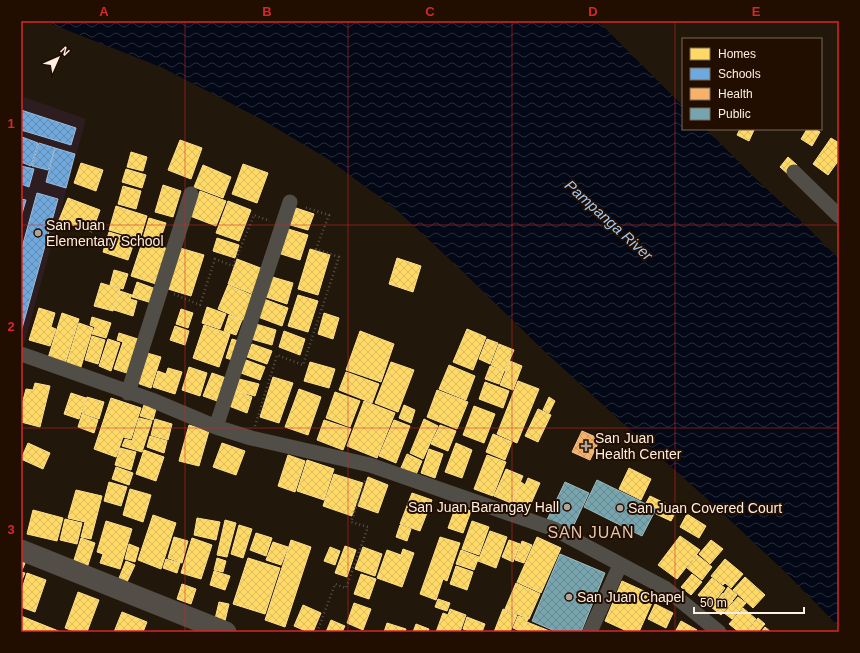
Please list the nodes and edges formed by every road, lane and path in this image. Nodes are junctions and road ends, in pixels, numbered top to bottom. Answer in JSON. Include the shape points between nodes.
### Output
{"nodes":[{"id":1,"x":794,"y":172,"type":"dead end"},
{"id":2,"x":191,"y":194,"type":"dead end"},
{"id":3,"x":290,"y":202,"type":"joint"},
{"id":4,"x":839,"y":216,"type":"edge"},
{"id":5,"x":282,"y":226,"type":"junction"},
{"id":6,"x":161,"y":289,"type":"junction"},
{"id":7,"x":21,"y":354,"type":"edge"},
{"id":8,"x":128,"y":393,"type":"junction"},
{"id":9,"x":216,"y":427,"type":"junction"},
{"id":10,"x":251,"y":438,"type":"junction"},
{"id":11,"x":370,"y":464,"type":"junction"},
{"id":12,"x":21,"y":550,"type":"edge"},
{"id":13,"x":620,"y":565,"type":"junction"},
{"id":14,"x":226,"y":632,"type":"edge"},
{"id":15,"x":317,"y":632,"type":"edge"},
{"id":16,"x":590,"y":632,"type":"edge"},
{"id":17,"x":719,"y":632,"type":"edge"}],
"edges":[{"from":1,"to":4,"type":"street"},
{"from":2,"to":6,"type":"street"},
{"from":3,"to":5,"type":"street"},
{"from":3,"to":10,"type":"path","via":[[329,215],[316,249],[339,257],[303,365],[277,355]]},
{"from":5,"to":6,"type":"path","via":[[254,215],[233,266],[215,259],[200,304]]},
{"from":5,"to":9,"type":"street"},
{"from":6,"to":8,"type":"street"},
{"from":7,"to":8,"type":"street"},
{"from":8,"to":9,"type":"street","via":[[152,400]]},
{"from":9,"to":10,"type":"street"},
{"from":10,"to":11,"type":"street"},
{"from":11,"to":13,"type":"street","via":[[554,529]]},
{"from":11,"to":15,"type":"path","via":[[351,522],[368,527],[346,588],[335,584]]},
{"from":12,"to":14,"type":"street"},
{"from":13,"to":16,"type":"street"},
{"from":13,"to":17,"type":"street","via":[[665,588]]}]}
